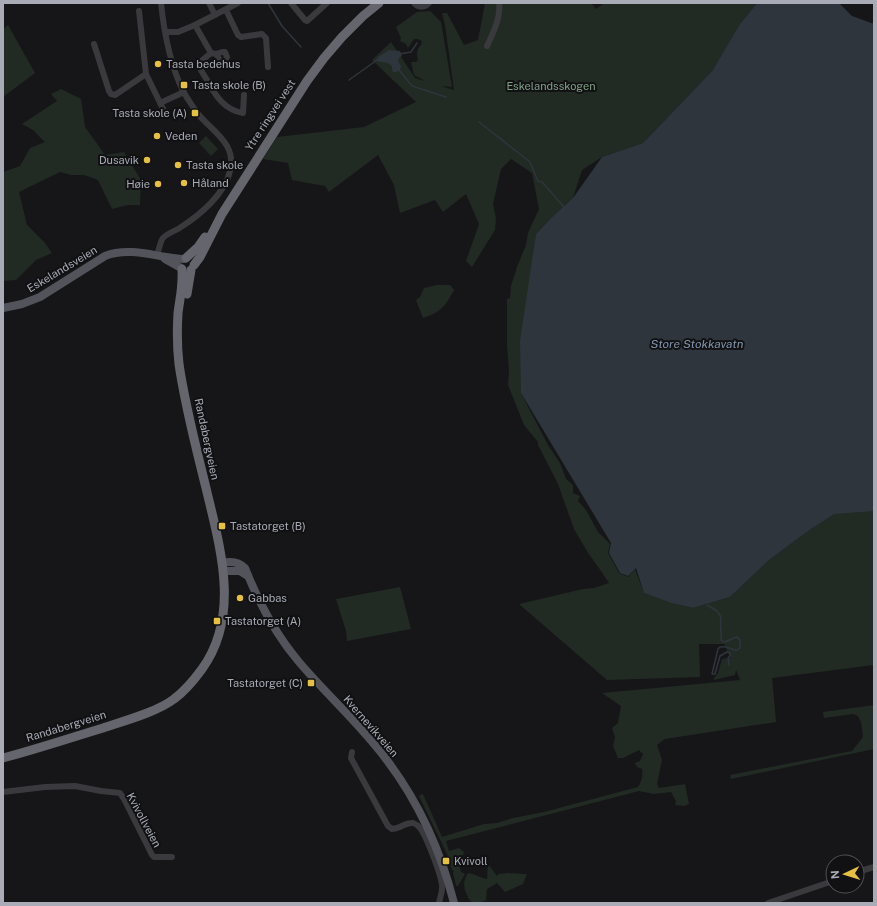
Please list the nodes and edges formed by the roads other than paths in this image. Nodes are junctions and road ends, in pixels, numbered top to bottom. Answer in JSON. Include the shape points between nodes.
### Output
{"nodes":[{"id":1,"x":162,"y":3,"type":"edge"},
{"id":2,"x":209,"y":3,"type":"edge"},
{"id":3,"x":238,"y":3,"type":"edge"},
{"id":4,"x":290,"y":3,"type":"edge"},
{"id":5,"x":327,"y":3,"type":"edge"},
{"id":6,"x":379,"y":3,"type":"edge"},
{"id":7,"x":386,"y":3,"type":"edge"},
{"id":8,"x":414,"y":3,"type":"edge"},
{"id":9,"x":429,"y":3,"type":"edge"},
{"id":10,"x":499,"y":3,"type":"edge"},
{"id":11,"x":226,"y":10,"type":"junction"},
{"id":12,"x":139,"y":11,"type":"dead end"},
{"id":13,"x":215,"y":15,"type":"junction"},
{"id":14,"x":356,"y":24,"type":"junction"},
{"id":15,"x":195,"y":25,"type":"junction"},
{"id":16,"x":166,"y":32,"type":"junction"},
{"id":17,"x":94,"y":44,"type":"dead end"},
{"id":18,"x":487,"y":46,"type":"dead end"},
{"id":19,"x":268,"y":67,"type":"dead end"},
{"id":20,"x":146,"y":74,"type":"junction"},
{"id":21,"x":184,"y":92,"type":"junction"},
{"id":22,"x":244,"y":95,"type":"dead end"},
{"id":23,"x":160,"y":103,"type":"junction"},
{"id":24,"x":166,"y":115,"type":"dead end"},
{"id":25,"x":157,"y":255,"type":"junction"},
{"id":26,"x":186,"y":265,"type":"junction"},
{"id":27,"x":3,"y":308,"type":"edge"},
{"id":28,"x":224,"y":567,"type":"junction"},
{"id":29,"x":352,"y":752,"type":"dead end"},
{"id":30,"x":3,"y":758,"type":"edge"},
{"id":31,"x":3,"y":792,"type":"edge"},
{"id":32,"x":172,"y":857,"type":"dead end"},
{"id":33,"x":825,"y":884,"type":"edge"},
{"id":34,"x":439,"y":903,"type":"edge"},
{"id":35,"x":454,"y":903,"type":"edge"},
{"id":36,"x":768,"y":903,"type":"edge"}],
"edges":[{"from":1,"to":16,"type":"street"},
{"from":2,"to":13,"type":"street"},
{"from":3,"to":11,"type":"street"},
{"from":4,"to":5,"type":"street","via":[[307,21]]},
{"from":6,"to":14,"type":"highway"},
{"from":7,"to":14,"type":"highway"},
{"from":8,"to":9,"type":"street","via":[[422,7]]},
{"from":10,"to":18,"type":"street","via":[[500,10]]},
{"from":11,"to":13,"type":"street"},
{"from":11,"to":19,"type":"street","via":[[238,35],[241,37],[262,34],[266,38]]},
{"from":12,"to":20,"type":"street"},
{"from":13,"to":15,"type":"street"},
{"from":14,"to":26,"type":"highway","name":"Ytre ringvei vest","via":[[324,58],[307,81],[222,214],[200,257]]},
{"from":15,"to":16,"type":"street","via":[[178,32]]},
{"from":15,"to":22,"type":"street","via":[[213,54],[200,62],[199,66],[218,98],[226,106],[243,113]]},
{"from":16,"to":21,"type":"street","via":[[172,62]]},
{"from":17,"to":20,"type":"street","via":[[111,94],[115,95]]},
{"from":20,"to":23,"type":"street"},
{"from":21,"to":23,"type":"street"},
{"from":21,"to":25,"type":"street","via":[[199,114],[228,146],[230,171],[223,189],[200,214],[163,238]]},
{"from":23,"to":24,"type":"street"},
{"from":25,"to":26,"type":"main road"},
{"from":25,"to":27,"type":"main road","name":"Eskelandsveien","via":[[112,253],[40,297]]},
{"from":26,"to":28,"type":"highway","name":"Randabergveien","via":[[183,364],[201,458],[222,538]]},
{"from":28,"to":30,"type":"highway","name":"Randabergveien","via":[[224,614],[218,639],[208,661],[193,682],[173,700],[124,721]]},
{"from":28,"to":35,"type":"main road","name":"Kvernevikveien","via":[[248,576],[266,612],[299,662],[388,760],[412,797],[434,842]]},
{"from":29,"to":34,"type":"street","via":[[351,758],[388,826],[392,830],[413,823],[419,826],[430,846],[442,885]]},
{"from":31,"to":32,"type":"street","name":"Kvivollveien","via":[[75,786],[120,793],[152,855]]},
{"from":33,"to":36,"type":"street"}]}
